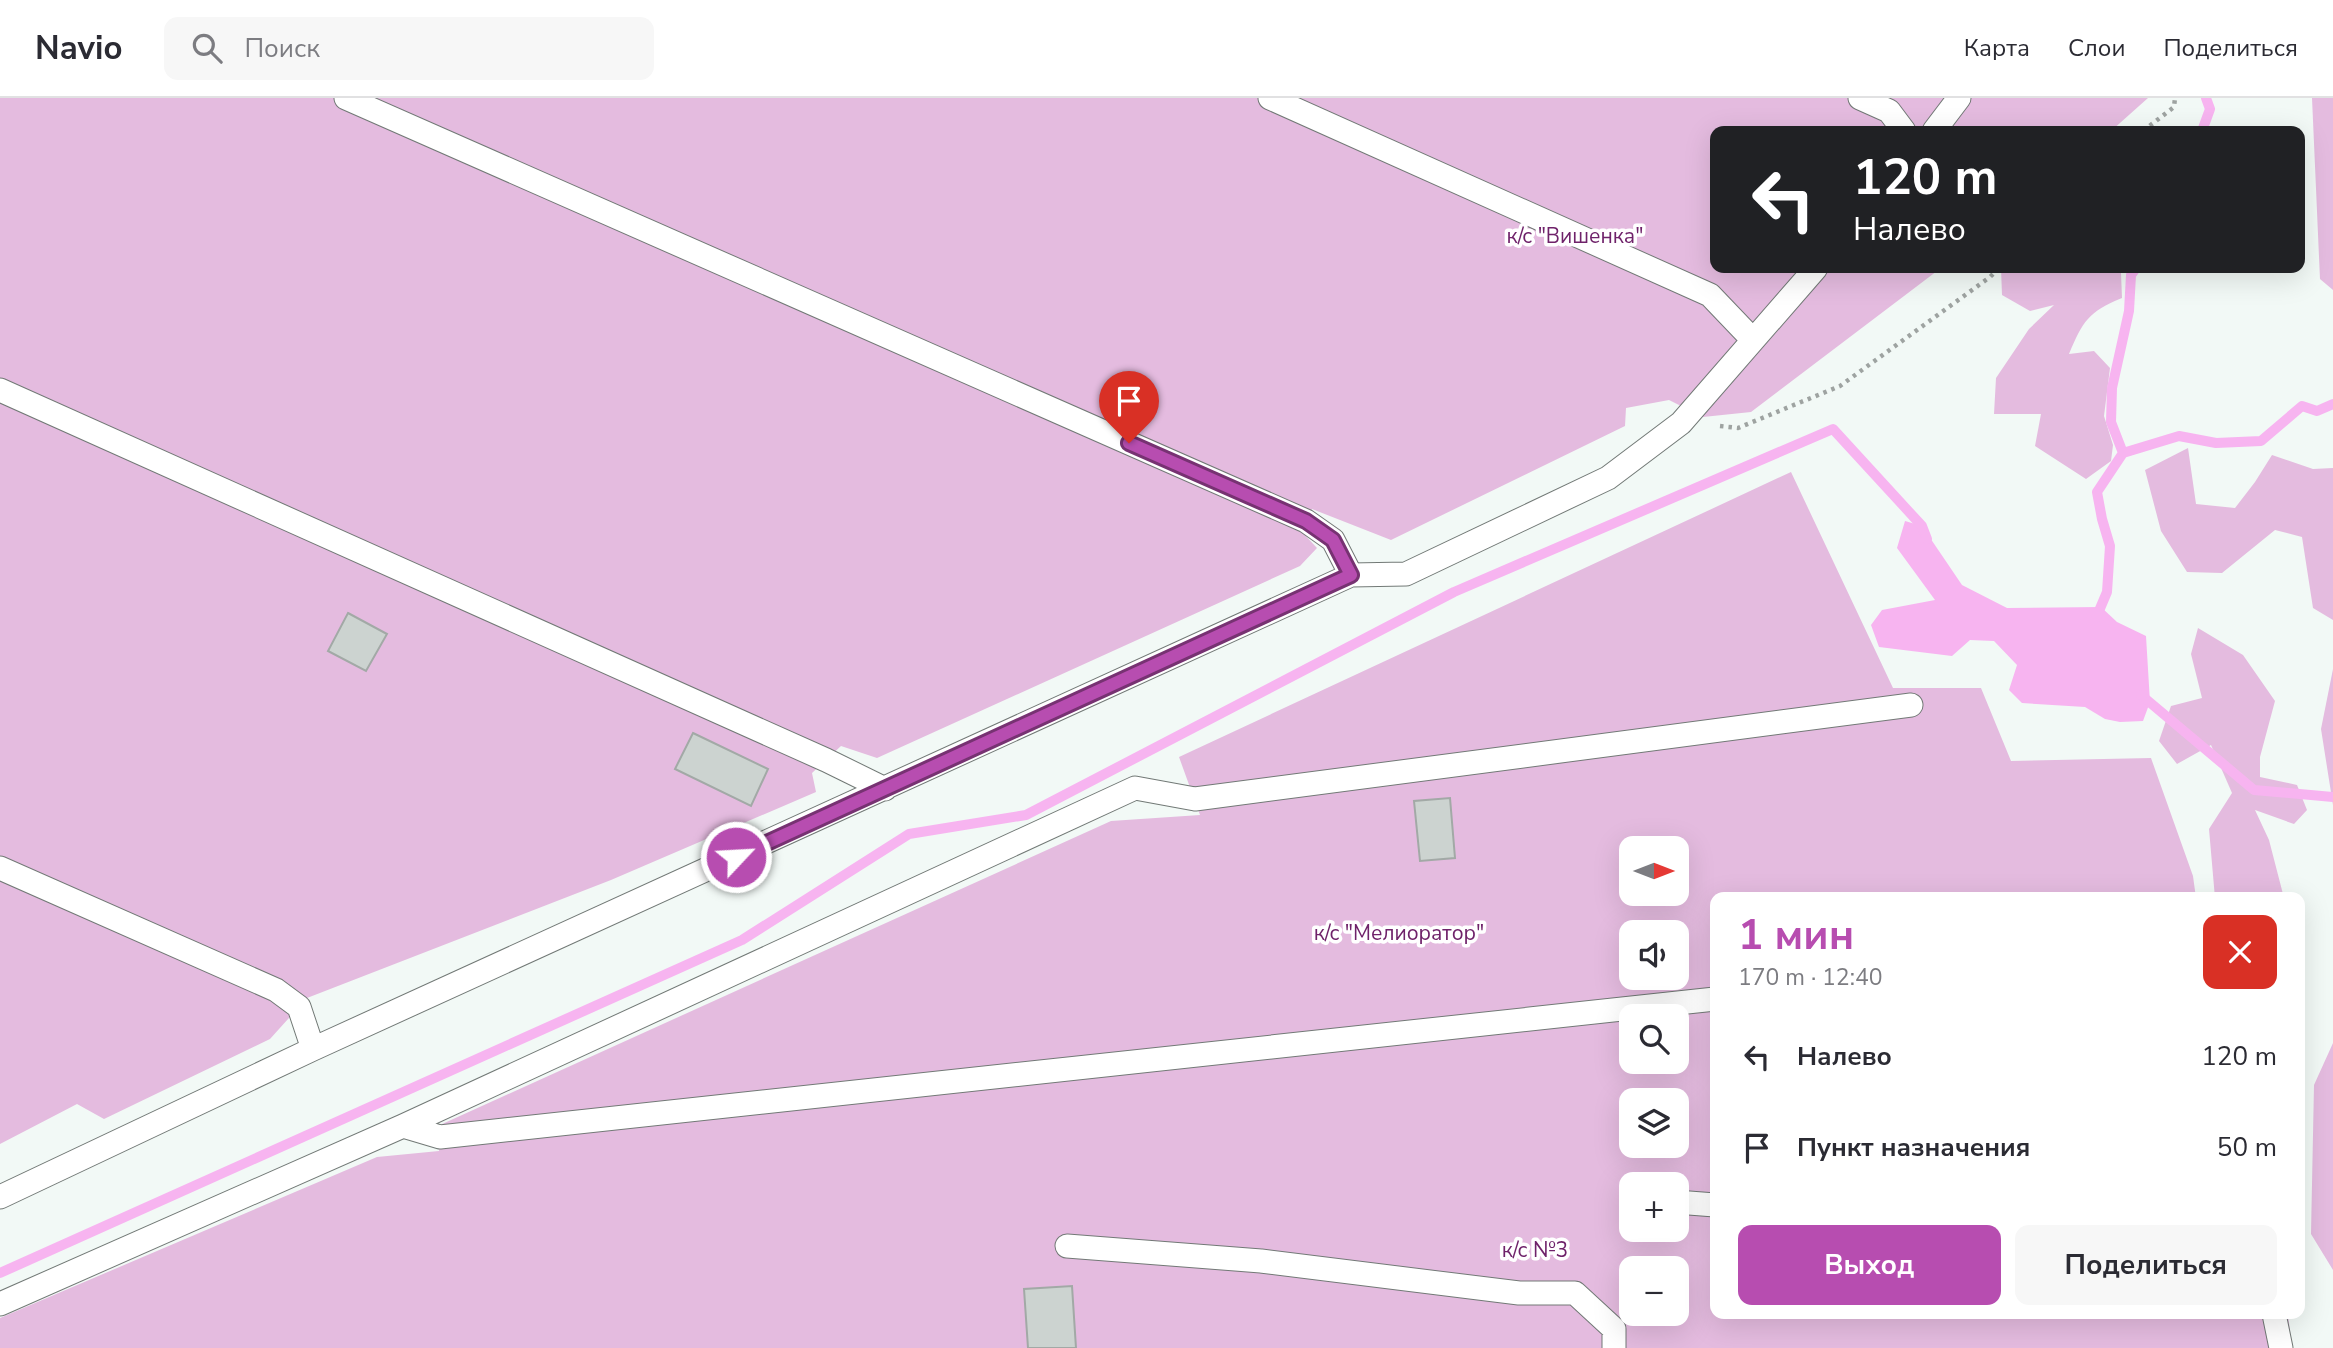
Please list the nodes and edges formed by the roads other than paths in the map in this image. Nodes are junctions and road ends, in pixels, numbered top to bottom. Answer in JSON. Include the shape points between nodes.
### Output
{"nodes":[{"id":1,"x":346,"y":98,"type":"edge"},
{"id":2,"x":1270,"y":98,"type":"edge"},
{"id":3,"x":1860,"y":98,"type":"edge"},
{"id":4,"x":1959,"y":98,"type":"edge"},
{"id":5,"x":1900,"y":126,"type":"edge"},
{"id":6,"x":1938,"y":126,"type":"edge"},
{"id":7,"x":1812,"y":273,"type":"edge"},
{"id":8,"x":1753,"y":340,"type":"junction"},
{"id":9,"x":0,"y":390,"type":"edge"},
{"id":10,"x":1351,"y":575,"type":"junction"},
{"id":11,"x":1911,"y":705,"type":"dead end"},
{"id":12,"x":885,"y":789,"type":"junction"},
{"id":13,"x":0,"y":868,"type":"edge"},
{"id":14,"x":1710,"y":1000,"type":"edge"},
{"id":15,"x":313,"y":1049,"type":"junction"},
{"id":16,"x":403,"y":1126,"type":"junction"},
{"id":17,"x":0,"y":1197,"type":"edge"},
{"id":18,"x":1689,"y":1203,"type":"edge"},
{"id":19,"x":1710,"y":1205,"type":"edge"},
{"id":20,"x":1067,"y":1246,"type":"dead end"},
{"id":21,"x":0,"y":1304,"type":"edge"},
{"id":22,"x":2275,"y":1319,"type":"edge"},
{"id":23,"x":1614,"y":1348,"type":"edge"},
{"id":24,"x":2281,"y":1348,"type":"edge"}],
"edges":[{"from":1,"to":10,"type":"lane","via":[[1306,521],[1333,540]]},
{"from":2,"to":8,"type":"lane","via":[[1710,295]]},
{"from":3,"to":5,"type":"lane","via":[[1889,111]]},
{"from":4,"to":6,"type":"lane"},
{"from":7,"to":8,"type":"lane"},
{"from":8,"to":10,"type":"lane","via":[[1681,423],[1608,478],[1406,574]]},
{"from":9,"to":12,"type":"lane"},
{"from":10,"to":12,"type":"lane"},
{"from":11,"to":16,"type":"lane","via":[[1195,799],[1135,788]]},
{"from":12,"to":15,"type":"lane"},
{"from":13,"to":15,"type":"lane","via":[[276,990],[299,1007]]},
{"from":14,"to":16,"type":"lane","via":[[440,1137]]},
{"from":15,"to":17,"type":"lane"},
{"from":16,"to":21,"type":"lane"},
{"from":18,"to":19,"type":"lane"},
{"from":20,"to":23,"type":"lane","via":[[1261,1261],[1519,1293],[1575,1293],[1614,1329]]},
{"from":22,"to":24,"type":"lane"}]}
